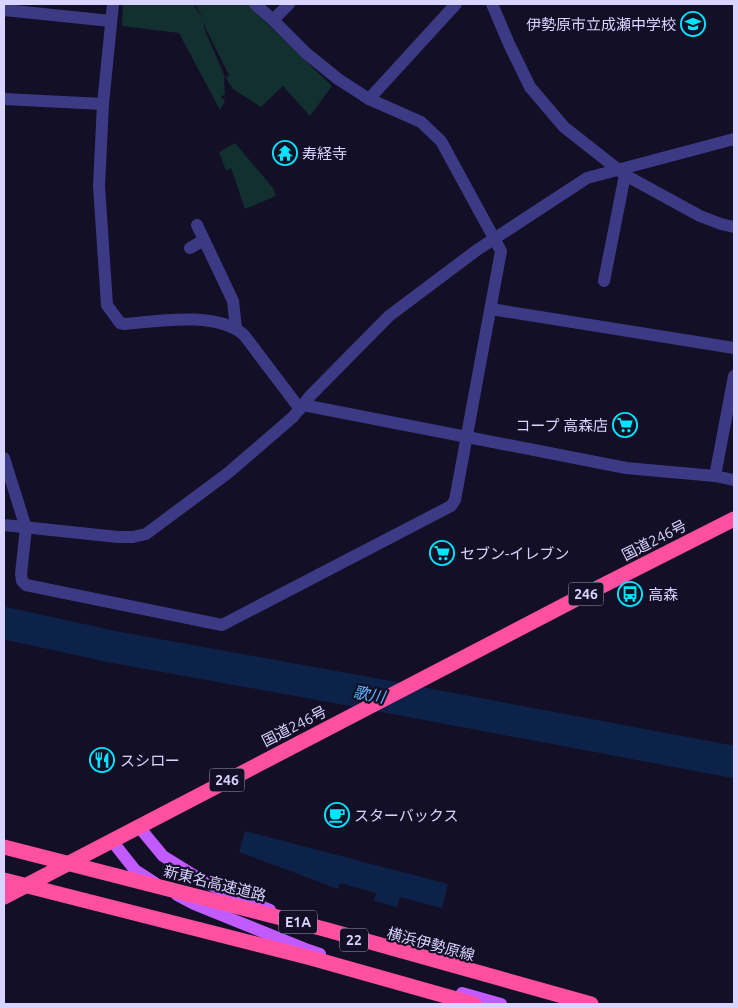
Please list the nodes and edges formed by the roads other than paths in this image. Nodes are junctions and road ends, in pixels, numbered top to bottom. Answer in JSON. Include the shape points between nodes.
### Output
{"nodes":[{"id":1,"x":113,"y":4,"type":"edge"},
{"id":2,"x":255,"y":4,"type":"edge"},
{"id":3,"x":288,"y":4,"type":"edge"},
{"id":4,"x":456,"y":4,"type":"edge"},
{"id":5,"x":492,"y":4,"type":"edge"},
{"id":6,"x":7,"y":8,"type":"edge"},
{"id":7,"x":273,"y":20,"type":"junction"},
{"id":8,"x":111,"y":21,"type":"junction"},
{"id":9,"x":369,"y":98,"type":"junction"},
{"id":10,"x":4,"y":99,"type":"edge"},
{"id":11,"x":104,"y":104,"type":"junction"},
{"id":12,"x":734,"y":139,"type":"edge"},
{"id":13,"x":621,"y":172,"type":"junction"},
{"id":14,"x":197,"y":225,"type":"dead end"},
{"id":15,"x":734,"y":227,"type":"edge"},
{"id":16,"x":495,"y":239,"type":"junction"},
{"id":17,"x":204,"y":240,"type":"junction"},
{"id":18,"x":190,"y":248,"type":"dead end"},
{"id":19,"x":604,"y":281,"type":"dead end"},
{"id":20,"x":491,"y":309,"type":"junction"},
{"id":21,"x":236,"y":328,"type":"junction"},
{"id":22,"x":734,"y":348,"type":"edge"},
{"id":23,"x":734,"y":376,"type":"edge"},
{"id":24,"x":302,"y":407,"type":"junction"},
{"id":25,"x":467,"y":438,"type":"junction"},
{"id":26,"x":4,"y":458,"type":"edge"},
{"id":27,"x":715,"y":476,"type":"junction"},
{"id":28,"x":734,"y":480,"type":"edge"},
{"id":29,"x":734,"y":519,"type":"edge"},
{"id":30,"x":4,"y":525,"type":"edge"},
{"id":31,"x":26,"y":528,"type":"junction"},
{"id":32,"x":139,"y":827,"type":"junction"},
{"id":33,"x":112,"y":842,"type":"junction"},
{"id":34,"x":4,"y":847,"type":"edge"},
{"id":35,"x":4,"y":880,"type":"edge"},
{"id":36,"x":4,"y":897,"type":"edge"},
{"id":37,"x":474,"y":1004,"type":"edge"},
{"id":38,"x":501,"y":1004,"type":"edge"},
{"id":39,"x":592,"y":1004,"type":"edge"}],
"edges":[{"from":1,"to":8,"type":"street"},
{"from":2,"to":7,"type":"street"},
{"from":3,"to":7,"type":"street"},
{"from":4,"to":9,"type":"street"},
{"from":5,"to":13,"type":"street","via":[[530,87],[564,127]]},
{"from":6,"to":8,"type":"street"},
{"from":7,"to":9,"type":"street","via":[[338,79]]},
{"from":8,"to":11,"type":"street"},
{"from":9,"to":16,"type":"street","via":[[422,122],[441,141]]},
{"from":10,"to":11,"type":"street"},
{"from":11,"to":21,"type":"street","via":[[99,186],[107,305],[120,323],[176,319],[215,322]]},
{"from":12,"to":13,"type":"street"},
{"from":13,"to":15,"type":"street","via":[[700,216]]},
{"from":13,"to":16,"type":"street","via":[[587,178]]},
{"from":13,"to":19,"type":"street"},
{"from":14,"to":17,"type":"street"},
{"from":16,"to":20,"type":"street","via":[[501,251]]},
{"from":16,"to":24,"type":"street","via":[[389,316]]},
{"from":17,"to":18,"type":"street"},
{"from":17,"to":21,"type":"street","via":[[232,300]]},
{"from":20,"to":22,"type":"street"},
{"from":20,"to":25,"type":"street"},
{"from":21,"to":24,"type":"street"},
{"from":23,"to":27,"type":"street"},
{"from":24,"to":25,"type":"street"},
{"from":24,"to":31,"type":"street","via":[[228,474],[146,534],[118,537]]},
{"from":25,"to":27,"type":"street","via":[[626,468]]},
{"from":25,"to":31,"type":"street","via":[[455,500],[451,506],[222,625],[26,585],[20,574]]},
{"from":26,"to":31,"type":"street"},
{"from":27,"to":28,"type":"street"},
{"from":29,"to":32,"type":"highway","name":"国道246号","number":"246"},
{"from":30,"to":31,"type":"street"},
{"from":32,"to":33,"type":"highway","name":"国道246号","number":"246"},
{"from":32,"to":39,"type":"main road","name":"横浜伊勢原線","number":"22","via":[[163,856],[208,884],[314,928]]},
{"from":33,"to":36,"type":"highway","name":"国道246号","number":"246"},
{"from":33,"to":38,"type":"main road","number":"22","via":[[135,870],[194,904],[308,950]]},
{"from":34,"to":39,"type":"highway","name":"新東名高速道路","number":"E1A","bridge":true,"via":[[324,929]]},
{"from":35,"to":37,"type":"highway","number":"E1A","bridge":true,"via":[[311,958]]}]}
